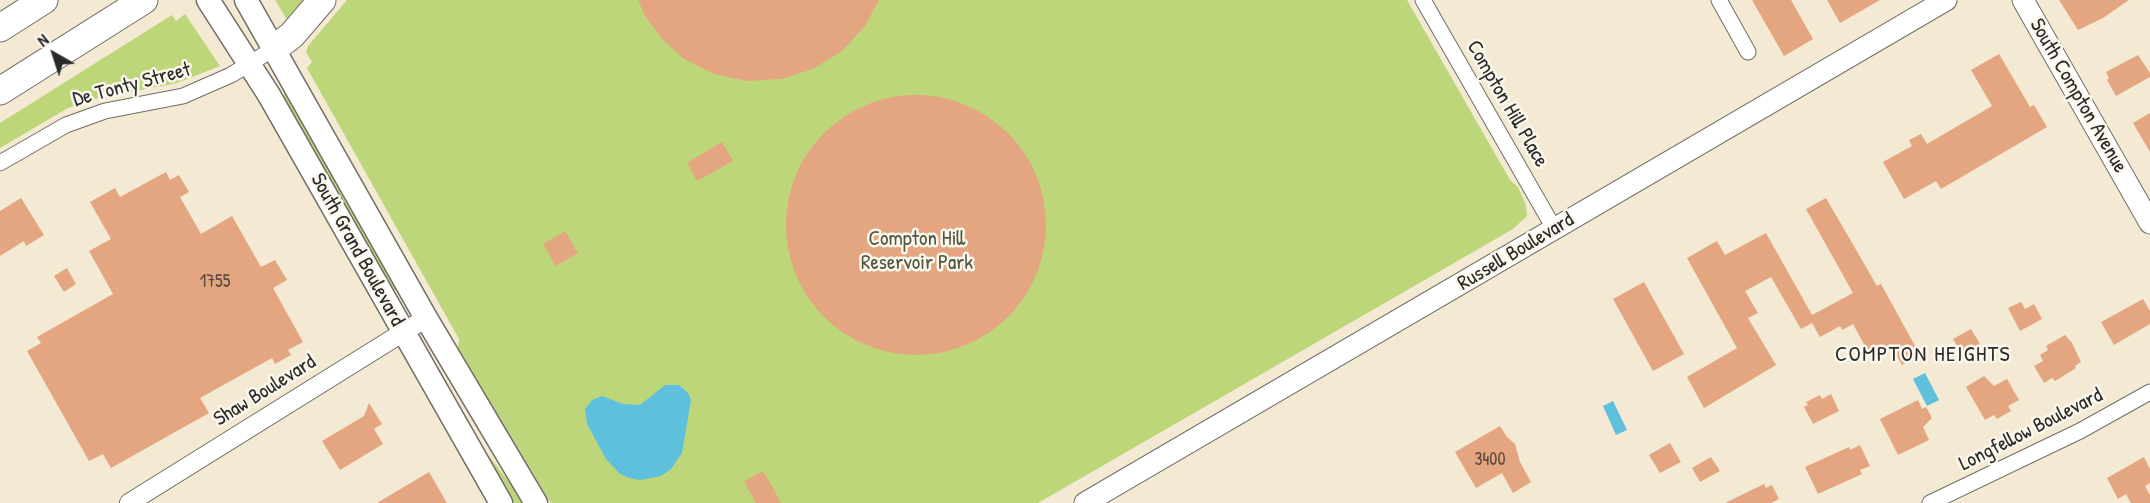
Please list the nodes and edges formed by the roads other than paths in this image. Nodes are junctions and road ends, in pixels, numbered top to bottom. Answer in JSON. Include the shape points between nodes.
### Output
{"nodes":[{"id":1,"x":44,"y":0,"type":"edge"},
{"id":2,"x":144,"y":0,"type":"edge"},
{"id":3,"x":246,"y":0,"type":"edge"},
{"id":4,"x":322,"y":0,"type":"edge"},
{"id":5,"x":1423,"y":0,"type":"edge"},
{"id":6,"x":1719,"y":0,"type":"edge"},
{"id":7,"x":1946,"y":0,"type":"edge"},
{"id":8,"x":2023,"y":0,"type":"edge"},
{"id":9,"x":213,"y":8,"type":"edge"},
{"id":10,"x":0,"y":28,"type":"edge"},
{"id":11,"x":275,"y":48,"type":"junction"},
{"id":12,"x":1748,"y":52,"type":"dead end"},
{"id":13,"x":250,"y":64,"type":"junction"},
{"id":14,"x":0,"y":91,"type":"edge"},
{"id":15,"x":0,"y":163,"type":"edge"},
{"id":16,"x":2150,"y":223,"type":"edge"},
{"id":17,"x":1555,"y":230,"type":"junction"},
{"id":18,"x":426,"y":318,"type":"junction"},
{"id":19,"x":403,"y":332,"type":"junction"},
{"id":20,"x":2150,"y":392,"type":"edge"},
{"id":21,"x":129,"y":503,"type":"edge"},
{"id":22,"x":501,"y":503,"type":"edge"},
{"id":23,"x":536,"y":503,"type":"edge"},
{"id":24,"x":1085,"y":503,"type":"edge"},
{"id":25,"x":1930,"y":503,"type":"edge"}],
"edges":[{"from":1,"to":10,"type":"highway"},
{"from":2,"to":14,"type":"highway"},
{"from":3,"to":11,"type":"main road","name":"South Grand Boulevard"},
{"from":4,"to":11,"type":"highway","via":[[292,35]]},
{"from":5,"to":17,"type":"street","name":"Compton Hill Place"},
{"from":6,"to":12,"type":"street"},
{"from":7,"to":17,"type":"main road","name":"Russell Boulevard"},
{"from":8,"to":16,"type":"main road","name":"South Compton Avenue"},
{"from":9,"to":13,"type":"main road","name":"South Grand Boulevard"},
{"from":11,"to":13,"type":"street","name":"De Tonty Street"},
{"from":11,"to":18,"type":"main road","name":"South Grand Boulevard"},
{"from":13,"to":15,"type":"street","name":"De Tonty Street","via":[[183,96],[87,116]]},
{"from":13,"to":19,"type":"main road","name":"South Grand Boulevard"},
{"from":17,"to":24,"type":"main road","name":"Russell Boulevard"},
{"from":18,"to":19,"type":"street","name":"Shaw Boulevard"},
{"from":18,"to":23,"type":"main road","name":"South Grand Boulevard"},
{"from":19,"to":21,"type":"street","name":"Shaw Boulevard"},
{"from":19,"to":22,"type":"main road","name":"South Grand Boulevard"},
{"from":20,"to":25,"type":"street","name":"Longfellow Boulevard","via":[[2080,431]]}]}
